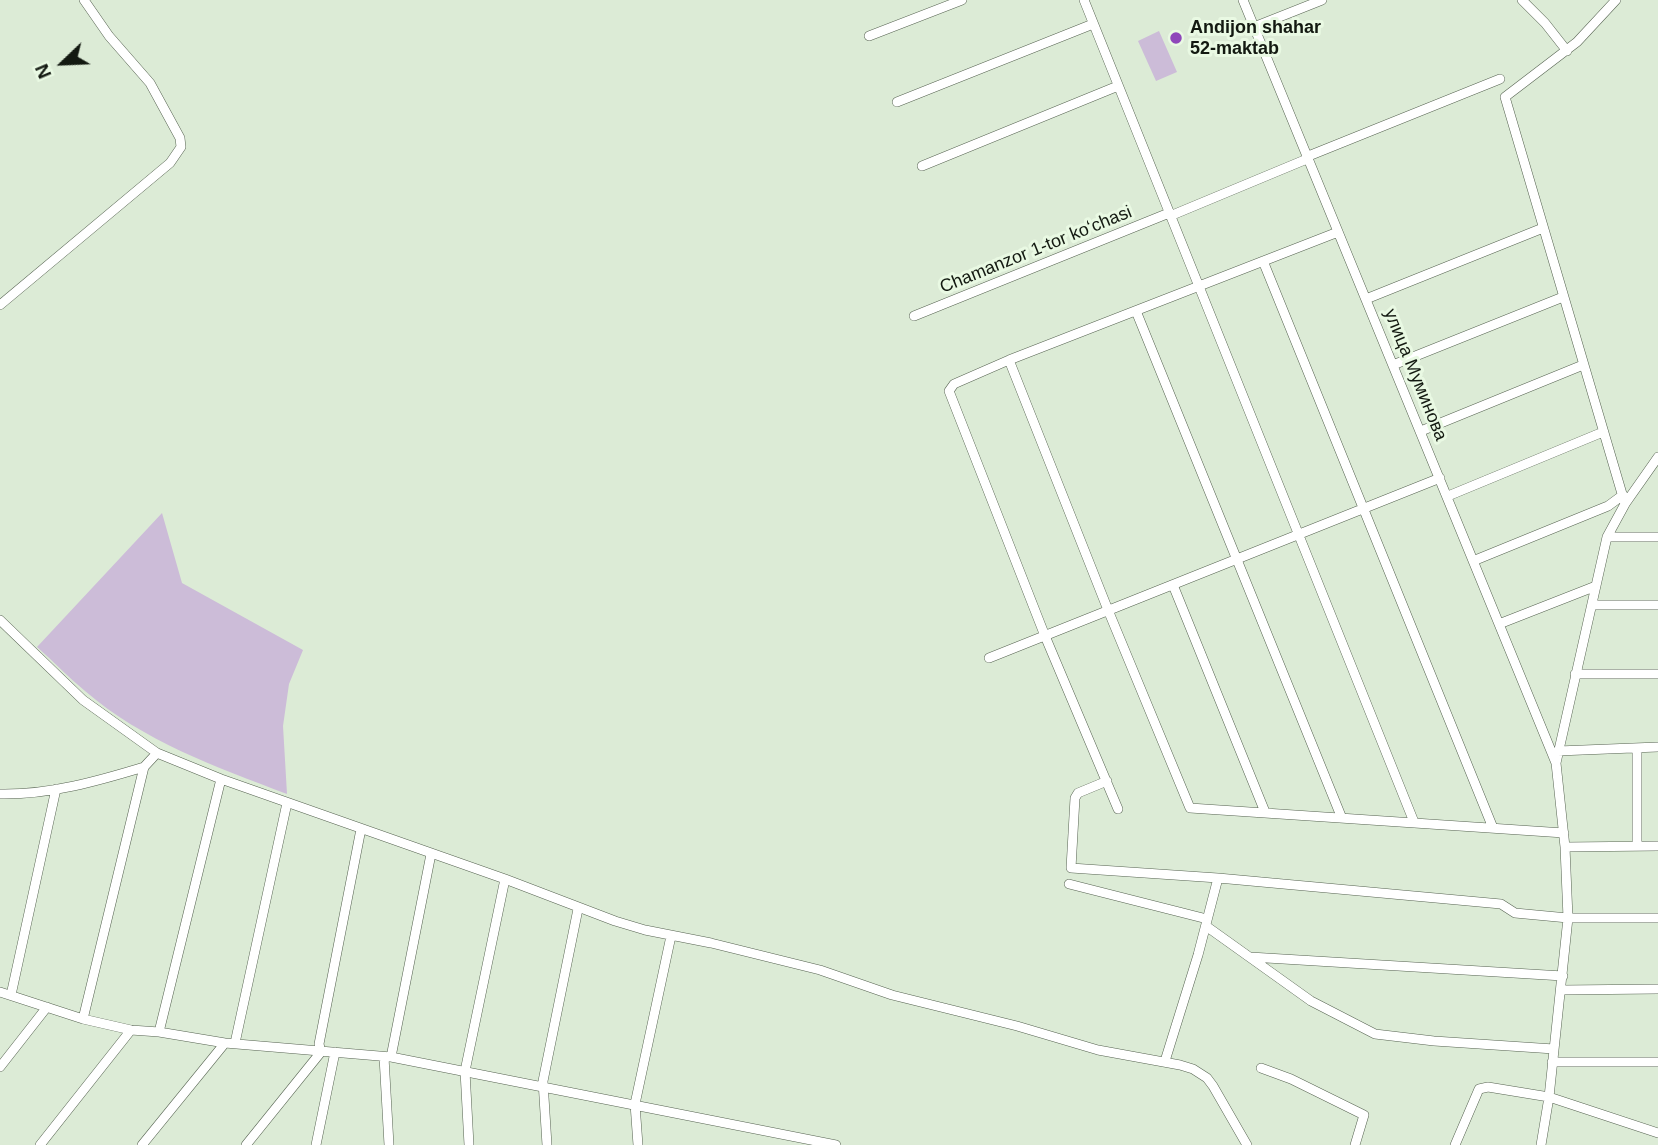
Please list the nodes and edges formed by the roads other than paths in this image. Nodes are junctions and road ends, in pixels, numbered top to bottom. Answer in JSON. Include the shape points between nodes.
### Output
{"nodes":[{"id":1,"x":83,"y":0,"type":"edge"},
{"id":2,"x":962,"y":0,"type":"edge"},
{"id":3,"x":1084,"y":0,"type":"edge"},
{"id":4,"x":1243,"y":0,"type":"edge"},
{"id":5,"x":1322,"y":0,"type":"edge"},
{"id":6,"x":1522,"y":0,"type":"edge"},
{"id":7,"x":1616,"y":0,"type":"edge"},
{"id":8,"x":1094,"y":24,"type":"junction"},
{"id":9,"x":1254,"y":27,"type":"junction"},
{"id":10,"x":869,"y":36,"type":"dead end"},
{"id":11,"x":1567,"y":51,"type":"junction"},
{"id":12,"x":1500,"y":79,"type":"dead end"},
{"id":13,"x":1118,"y":86,"type":"junction"},
{"id":14,"x":897,"y":102,"type":"dead end"},
{"id":15,"x":1306,"y":158,"type":"junction"},
{"id":16,"x":922,"y":166,"type":"dead end"},
{"id":17,"x":1170,"y":215,"type":"junction"},
{"id":18,"x":1543,"y":228,"type":"junction"},
{"id":19,"x":1338,"y":232,"type":"junction"},
{"id":20,"x":1264,"y":261,"type":"junction"},
{"id":21,"x":1200,"y":286,"type":"junction"},
{"id":22,"x":1563,"y":298,"type":"junction"},
{"id":23,"x":1366,"y":299,"type":"junction"},
{"id":24,"x":0,"y":305,"type":"edge"},
{"id":25,"x":1136,"y":311,"type":"junction"},
{"id":26,"x":915,"y":316,"type":"dead end"},
{"id":27,"x":1009,"y":360,"type":"junction"},
{"id":28,"x":1393,"y":365,"type":"junction"},
{"id":29,"x":1583,"y":365,"type":"junction"},
{"id":30,"x":1421,"y":431,"type":"junction"},
{"id":31,"x":1603,"y":432,"type":"junction"},
{"id":32,"x":1658,"y":457,"type":"edge"},
{"id":33,"x":1653,"y":469,"type":"edge"},
{"id":34,"x":1440,"y":478,"type":"junction"},
{"id":35,"x":1448,"y":496,"type":"junction"},
{"id":36,"x":1624,"y":500,"type":"junction"},
{"id":37,"x":1363,"y":508,"type":"junction"},
{"id":38,"x":1300,"y":534,"type":"junction"},
{"id":39,"x":1607,"y":537,"type":"junction"},
{"id":40,"x":1658,"y":537,"type":"edge"},
{"id":41,"x":1237,"y":560,"type":"junction"},
{"id":42,"x":1473,"y":561,"type":"junction"},
{"id":43,"x":1173,"y":585,"type":"junction"},
{"id":44,"x":1595,"y":586,"type":"junction"},
{"id":45,"x":1592,"y":605,"type":"junction"},
{"id":46,"x":1658,"y":605,"type":"edge"},
{"id":47,"x":1108,"y":610,"type":"junction"},
{"id":48,"x":0,"y":620,"type":"edge"},
{"id":49,"x":1499,"y":624,"type":"junction"},
{"id":50,"x":1045,"y":636,"type":"junction"},
{"id":51,"x":989,"y":658,"type":"dead end"},
{"id":52,"x":1575,"y":674,"type":"junction"},
{"id":53,"x":1658,"y":674,"type":"edge"},
{"id":54,"x":1658,"y":747,"type":"edge"},
{"id":55,"x":1637,"y":748,"type":"junction"},
{"id":56,"x":1558,"y":751,"type":"junction"},
{"id":57,"x":157,"y":753,"type":"junction"},
{"id":58,"x":1556,"y":763,"type":"junction"},
{"id":59,"x":144,"y":767,"type":"junction"},
{"id":60,"x":221,"y":779,"type":"junction"},
{"id":61,"x":1107,"y":781,"type":"junction"},
{"id":62,"x":57,"y":789,"type":"junction"},
{"id":63,"x":0,"y":794,"type":"edge"},
{"id":64,"x":287,"y":803,"type":"junction"},
{"id":65,"x":1118,"y":809,"type":"dead end"},
{"id":66,"x":1265,"y":812,"type":"junction"},
{"id":67,"x":1341,"y":816,"type":"junction"},
{"id":68,"x":1414,"y":822,"type":"junction"},
{"id":69,"x":1493,"y":828,"type":"junction"},
{"id":70,"x":361,"y":829,"type":"junction"},
{"id":71,"x":1564,"y":833,"type":"junction"},
{"id":72,"x":1637,"y":846,"type":"junction"},
{"id":73,"x":1658,"y":846,"type":"edge"},
{"id":74,"x":1566,"y":847,"type":"junction"},
{"id":75,"x":431,"y":854,"type":"junction"},
{"id":76,"x":1218,"y":878,"type":"junction"},
{"id":77,"x":505,"y":879,"type":"junction"},
{"id":78,"x":1069,"y":884,"type":"dead end"},
{"id":79,"x":578,"y":909,"type":"junction"},
{"id":80,"x":1568,"y":918,"type":"junction"},
{"id":81,"x":1658,"y":918,"type":"edge"},
{"id":82,"x":1207,"y":923,"type":"junction"},
{"id":83,"x":671,"y":936,"type":"junction"},
{"id":84,"x":1249,"y":957,"type":"junction"},
{"id":85,"x":1563,"y":976,"type":"junction"},
{"id":86,"x":1562,"y":989,"type":"junction"},
{"id":87,"x":1658,"y":989,"type":"edge"},
{"id":88,"x":0,"y":992,"type":"edge"},
{"id":89,"x":11,"y":995,"type":"junction"},
{"id":90,"x":47,"y":1007,"type":"junction"},
{"id":91,"x":83,"y":1019,"type":"junction"},
{"id":92,"x":131,"y":1030,"type":"junction"},
{"id":93,"x":159,"y":1032,"type":"junction"},
{"id":94,"x":230,"y":1043,"type":"junction"},
{"id":95,"x":1553,"y":1049,"type":"junction"},
{"id":96,"x":321,"y":1052,"type":"junction"},
{"id":97,"x":335,"y":1052,"type":"junction"},
{"id":98,"x":388,"y":1057,"type":"junction"},
{"id":99,"x":1166,"y":1061,"type":"junction"},
{"id":100,"x":1552,"y":1062,"type":"junction"},
{"id":101,"x":1658,"y":1062,"type":"edge"},
{"id":102,"x":0,"y":1067,"type":"edge"},
{"id":103,"x":1261,"y":1068,"type":"dead end"},
{"id":104,"x":465,"y":1071,"type":"junction"},
{"id":105,"x":545,"y":1087,"type":"junction"},
{"id":106,"x":1549,"y":1097,"type":"junction"},
{"id":107,"x":635,"y":1104,"type":"junction"},
{"id":108,"x":1658,"y":1133,"type":"edge"},
{"id":109,"x":40,"y":1145,"type":"edge"},
{"id":110,"x":142,"y":1145,"type":"edge"},
{"id":111,"x":246,"y":1145,"type":"edge"},
{"id":112,"x":316,"y":1145,"type":"edge"},
{"id":113,"x":389,"y":1145,"type":"edge"},
{"id":114,"x":469,"y":1145,"type":"edge"},
{"id":115,"x":547,"y":1145,"type":"edge"},
{"id":116,"x":638,"y":1145,"type":"edge"},
{"id":117,"x":836,"y":1145,"type":"edge"},
{"id":118,"x":1247,"y":1145,"type":"edge"},
{"id":119,"x":1355,"y":1145,"type":"edge"},
{"id":120,"x":1455,"y":1145,"type":"edge"},
{"id":121,"x":1541,"y":1145,"type":"edge"}],
"edges":[{"from":1,"to":24,"type":"street","via":[[150,83],[180,138],[180,147],[170,163]]},
{"from":2,"to":10,"type":"street"},
{"from":3,"to":8,"type":"street"},
{"from":4,"to":9,"type":"street","name":"улица Муминова"},
{"from":5,"to":9,"type":"street"},
{"from":6,"to":11,"type":"street"},
{"from":7,"to":11,"type":"street"},
{"from":8,"to":13,"type":"street"},
{"from":8,"to":14,"type":"street"},
{"from":9,"to":15,"type":"street","name":"улица Муминова"},
{"from":11,"to":18,"type":"street","via":[[1505,97]]},
{"from":12,"to":15,"type":"street","name":"Chamanzor 1-tor koʻchasi"},
{"from":13,"to":16,"type":"street"},
{"from":13,"to":17,"type":"street"},
{"from":15,"to":17,"type":"street","name":"Chamanzor 1-tor koʻchasi"},
{"from":15,"to":19,"type":"street","name":"улица Муминова"},
{"from":17,"to":21,"type":"street"},
{"from":17,"to":26,"type":"street","name":"Chamanzor 1-tor koʻchasi"},
{"from":18,"to":22,"type":"street"},
{"from":18,"to":23,"type":"street"},
{"from":19,"to":20,"type":"street"},
{"from":19,"to":23,"type":"street","name":"улица Муминова"},
{"from":20,"to":21,"type":"street"},
{"from":20,"to":37,"type":"street"},
{"from":21,"to":25,"type":"street"},
{"from":21,"to":38,"type":"street"},
{"from":22,"to":28,"type":"street"},
{"from":22,"to":29,"type":"street"},
{"from":23,"to":28,"type":"street","name":"улица Муминова"},
{"from":25,"to":27,"type":"street"},
{"from":25,"to":41,"type":"street"},
{"from":27,"to":47,"type":"street"},
{"from":27,"to":50,"type":"street","via":[[954,384],[949,391]]},
{"from":28,"to":30,"type":"street","name":"улица Муминова"},
{"from":29,"to":30,"type":"street"},
{"from":29,"to":31,"type":"street"},
{"from":30,"to":34,"type":"street","name":"улица Муминова"},
{"from":31,"to":35,"type":"street"},
{"from":31,"to":36,"type":"street"},
{"from":32,"to":33,"type":"street"},
{"from":33,"to":36,"type":"street"},
{"from":34,"to":35,"type":"street","name":"улица Муминова"},
{"from":34,"to":37,"type":"street"},
{"from":35,"to":42,"type":"street","name":"улица Муминова"},
{"from":36,"to":39,"type":"street"},
{"from":36,"to":42,"type":"street"},
{"from":37,"to":38,"type":"street"},
{"from":37,"to":69,"type":"street"},
{"from":38,"to":41,"type":"street"},
{"from":38,"to":68,"type":"street"},
{"from":39,"to":40,"type":"street"},
{"from":39,"to":44,"type":"street"},
{"from":41,"to":43,"type":"street"},
{"from":41,"to":67,"type":"street"},
{"from":42,"to":49,"type":"street","name":"улица Муминова"},
{"from":43,"to":47,"type":"street"},
{"from":43,"to":66,"type":"street"},
{"from":44,"to":45,"type":"street"},
{"from":44,"to":49,"type":"street"},
{"from":45,"to":46,"type":"street"},
{"from":45,"to":52,"type":"street"},
{"from":47,"to":50,"type":"street"},
{"from":47,"to":66,"type":"street","via":[[1190,808]]},
{"from":48,"to":57,"type":"street","via":[[82,700]]},
{"from":49,"to":58,"type":"street","name":"улица Муминова"},
{"from":50,"to":51,"type":"street"},
{"from":50,"to":61,"type":"street"},
{"from":52,"to":53,"type":"street"},
{"from":52,"to":56,"type":"street"},
{"from":54,"to":55,"type":"street"},
{"from":55,"to":56,"type":"street"},
{"from":55,"to":72,"type":"street"},
{"from":56,"to":58,"type":"street"},
{"from":57,"to":59,"type":"street"},
{"from":57,"to":60,"type":"street"},
{"from":58,"to":71,"type":"street"},
{"from":59,"to":62,"type":"street"},
{"from":59,"to":91,"type":"street"},
{"from":60,"to":64,"type":"street"},
{"from":60,"to":93,"type":"street"},
{"from":61,"to":65,"type":"street"},
{"from":61,"to":76,"type":"street","via":[[1075,798],[1071,868]]},
{"from":62,"to":63,"type":"street"},
{"from":62,"to":89,"type":"street"},
{"from":64,"to":70,"type":"street"},
{"from":64,"to":94,"type":"street"},
{"from":66,"to":67,"type":"street"},
{"from":67,"to":68,"type":"street"},
{"from":68,"to":69,"type":"street"},
{"from":69,"to":71,"type":"street"},
{"from":70,"to":75,"type":"street"},
{"from":70,"to":96,"type":"street"},
{"from":71,"to":74,"type":"street"},
{"from":72,"to":73,"type":"street"},
{"from":72,"to":74,"type":"street"},
{"from":74,"to":80,"type":"street"},
{"from":75,"to":77,"type":"street"},
{"from":75,"to":98,"type":"street"},
{"from":76,"to":80,"type":"street","via":[[1501,904],[1515,913]]},
{"from":76,"to":82,"type":"street"},
{"from":77,"to":79,"type":"street"},
{"from":77,"to":104,"type":"street"},
{"from":78,"to":82,"type":"street"},
{"from":79,"to":83,"type":"street"},
{"from":79,"to":105,"type":"street"},
{"from":80,"to":81,"type":"street"},
{"from":80,"to":85,"type":"street"},
{"from":82,"to":84,"type":"street"},
{"from":82,"to":99,"type":"street"},
{"from":83,"to":99,"type":"street","via":[[808,967],[892,995],[1098,1050]]},
{"from":83,"to":107,"type":"street"},
{"from":84,"to":85,"type":"street"},
{"from":84,"to":95,"type":"street","via":[[1311,1001],[1375,1034]]},
{"from":85,"to":86,"type":"street"},
{"from":86,"to":87,"type":"street"},
{"from":86,"to":95,"type":"street"},
{"from":88,"to":89,"type":"street"},
{"from":89,"to":90,"type":"street"},
{"from":90,"to":91,"type":"street"},
{"from":90,"to":102,"type":"street"},
{"from":91,"to":92,"type":"street"},
{"from":92,"to":93,"type":"street"},
{"from":92,"to":109,"type":"street"},
{"from":93,"to":94,"type":"street"},
{"from":94,"to":96,"type":"street"},
{"from":94,"to":110,"type":"street"},
{"from":95,"to":100,"type":"street"},
{"from":96,"to":97,"type":"street"},
{"from":96,"to":111,"type":"street"},
{"from":97,"to":98,"type":"street"},
{"from":97,"to":112,"type":"street"},
{"from":98,"to":104,"type":"street"},
{"from":98,"to":113,"type":"street"},
{"from":99,"to":118,"type":"street","via":[[1207,1078]]},
{"from":100,"to":101,"type":"street"},
{"from":100,"to":106,"type":"street"},
{"from":103,"to":119,"type":"street","via":[[1364,1115]]},
{"from":104,"to":105,"type":"street"},
{"from":104,"to":114,"type":"street"},
{"from":105,"to":107,"type":"street"},
{"from":105,"to":115,"type":"street"},
{"from":106,"to":108,"type":"street"},
{"from":106,"to":120,"type":"street","via":[[1479,1089]]},
{"from":106,"to":121,"type":"street"},
{"from":107,"to":116,"type":"street"},
{"from":107,"to":117,"type":"street"}]}
